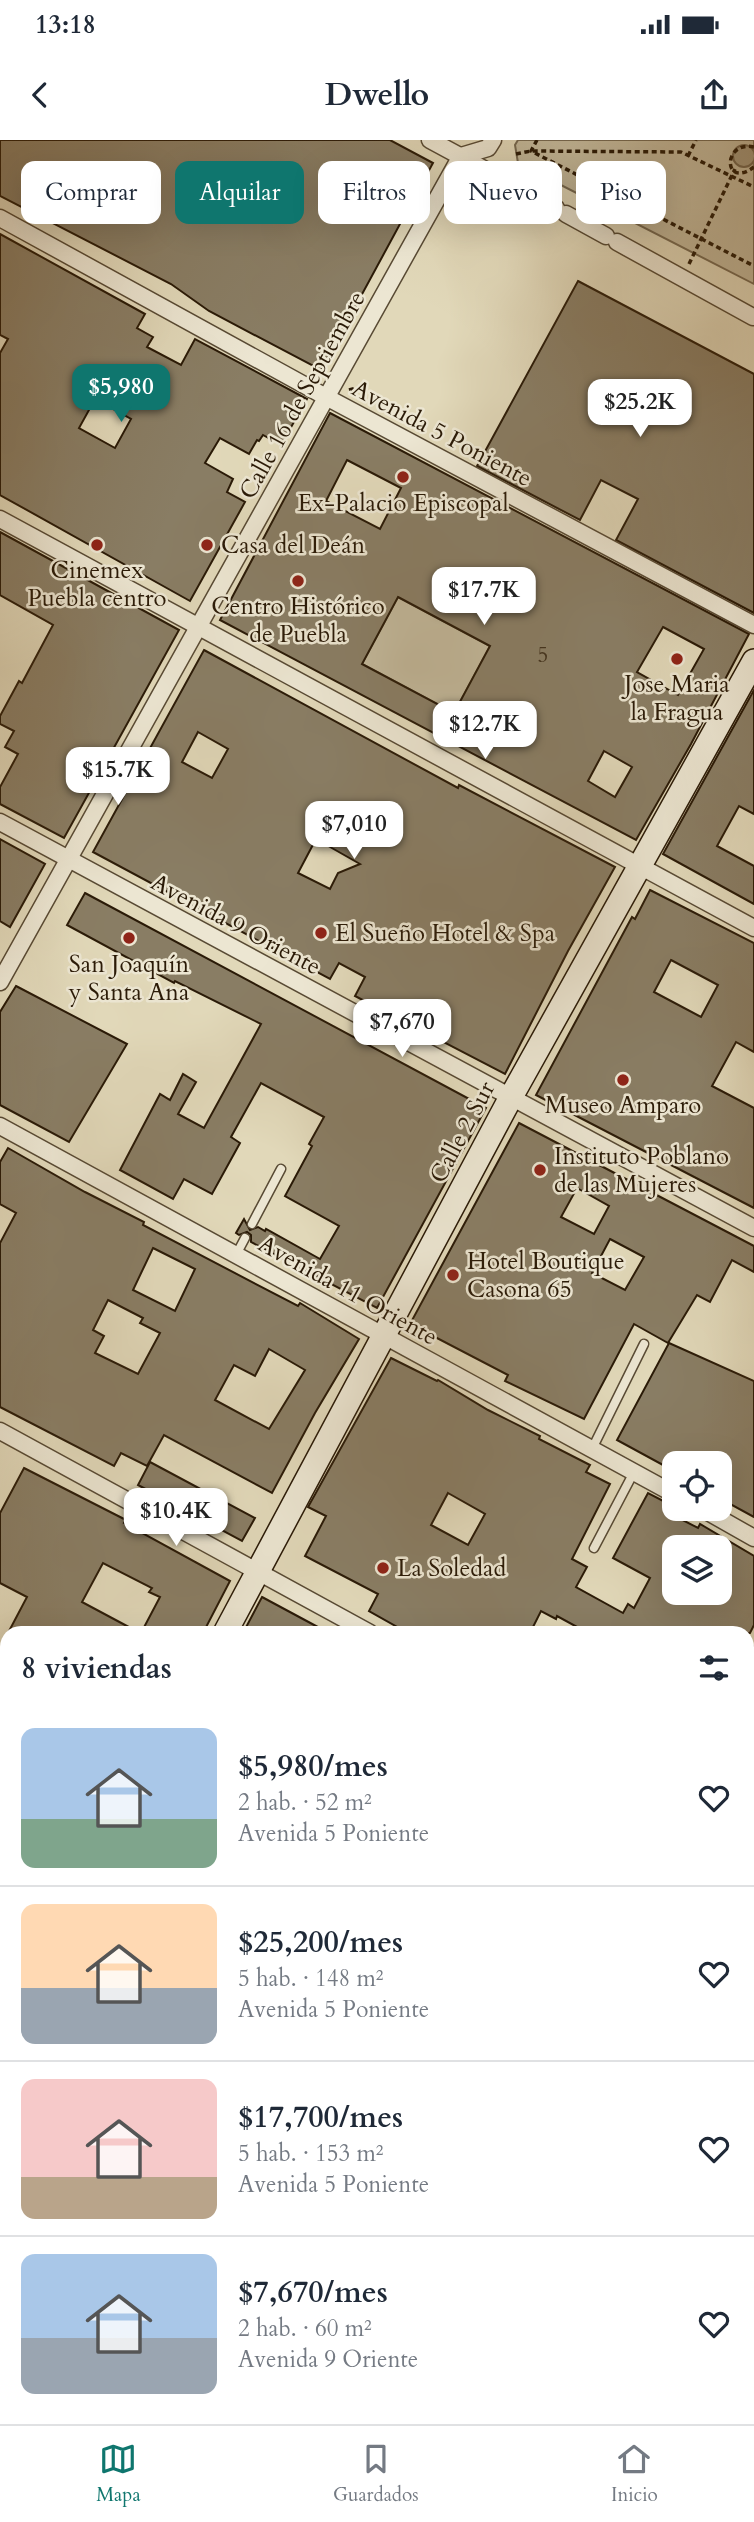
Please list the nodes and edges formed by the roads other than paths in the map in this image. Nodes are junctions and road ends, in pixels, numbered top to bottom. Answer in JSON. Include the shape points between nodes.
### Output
{"nodes":[{"id":1,"x":430,"y":140,"type":"edge"},
{"id":2,"x":494,"y":140,"type":"edge"},
{"id":3,"x":461,"y":156,"type":"junction"},
{"id":4,"x":0,"y":218,"type":"edge"},
{"id":5,"x":754,"y":318,"type":"edge"},
{"id":6,"x":326,"y":397,"type":"junction"},
{"id":7,"x":0,"y":519,"type":"edge"},
{"id":8,"x":202,"y":621,"type":"junction"},
{"id":9,"x":754,"y":625,"type":"edge"},
{"id":10,"x":754,"y":661,"type":"edge"},
{"id":11,"x":0,"y":822,"type":"edge"},
{"id":12,"x":67,"y":859,"type":"junction"},
{"id":13,"x":641,"y":866,"type":"junction"},
{"id":14,"x":754,"y":928,"type":"edge"},
{"id":15,"x":0,"y":982,"type":"edge"},
{"id":16,"x":511,"y":1097,"type":"junction"},
{"id":17,"x":0,"y":1126,"type":"edge"},
{"id":18,"x":281,"y":1169,"type":"dead end"},
{"id":19,"x":253,"y":1224,"type":"dead end"},
{"id":20,"x":754,"y":1228,"type":"edge"},
{"id":21,"x":245,"y":1238,"type":"dead end"},
{"id":22,"x":236,"y":1255,"type":"junction"},
{"id":23,"x":384,"y":1336,"type":"junction"},
{"id":24,"x":644,"y":1344,"type":"dead end"},
{"id":25,"x":0,"y":1432,"type":"edge"},
{"id":26,"x":592,"y":1450,"type":"junction"},
{"id":27,"x":634,"y":1472,"type":"junction"},
{"id":28,"x":662,"y":1487,"type":"edge"},
{"id":29,"x":724,"y":1521,"type":"edge"},
{"id":30,"x":754,"y":1538,"type":"edge"},
{"id":31,"x":594,"y":1548,"type":"dead end"},
{"id":32,"x":257,"y":1572,"type":"junction"},
{"id":33,"x":229,"y":1626,"type":"edge"},
{"id":34,"x":357,"y":1626,"type":"edge"}],
"edges":[{"from":1,"to":3,"type":"street"},
{"from":2,"to":3,"type":"street","via":[[488,148]]},
{"from":3,"to":5,"type":"street"},
{"from":3,"to":6,"type":"street","name":"Calle 16 de Septiembre"},
{"from":4,"to":6,"type":"street","name":"Avenida 5 Poniente"},
{"from":6,"to":8,"type":"street","name":"Calle 16 de Septiembre"},
{"from":6,"to":9,"type":"street","name":"Avenida 5 Poniente"},
{"from":7,"to":8,"type":"street"},
{"from":8,"to":12,"type":"street","name":"Calle 16 de Septiembre"},
{"from":8,"to":13,"type":"street"},
{"from":10,"to":13,"type":"street","name":"Calle 2 Sur"},
{"from":11,"to":12,"type":"street","name":"Avenida 9 Oriente"},
{"from":12,"to":15,"type":"street","name":"Calle 16 de Septiembre"},
{"from":12,"to":16,"type":"street","name":"Avenida 9 Oriente"},
{"from":13,"to":14,"type":"street"},
{"from":13,"to":16,"type":"street","name":"Calle 2 Sur"},
{"from":16,"to":20,"type":"street","name":"Avenida 9 Oriente"},
{"from":16,"to":23,"type":"street","name":"Calle 2 Sur"},
{"from":17,"to":22,"type":"street","name":"Avenida 11 Oriente"},
{"from":18,"to":19,"type":"lane"},
{"from":21,"to":22,"type":"lane"},
{"from":22,"to":23,"type":"street","name":"Avenida 11 Oriente"},
{"from":23,"to":26,"type":"street","name":"Avenida 11 Oriente"},
{"from":23,"to":32,"type":"street","name":"Calle 2 Sur"},
{"from":24,"to":26,"type":"lane"},
{"from":25,"to":32,"type":"street"},
{"from":26,"to":27,"type":"street","name":"Avenida 11 Oriente"},
{"from":27,"to":28,"type":"street","name":"Avenida 11 Oriente"},
{"from":27,"to":31,"type":"lane"},
{"from":29,"to":30,"type":"street"},
{"from":32,"to":33,"type":"street","name":"Calle 2 Sur"},
{"from":32,"to":34,"type":"street"}]}
